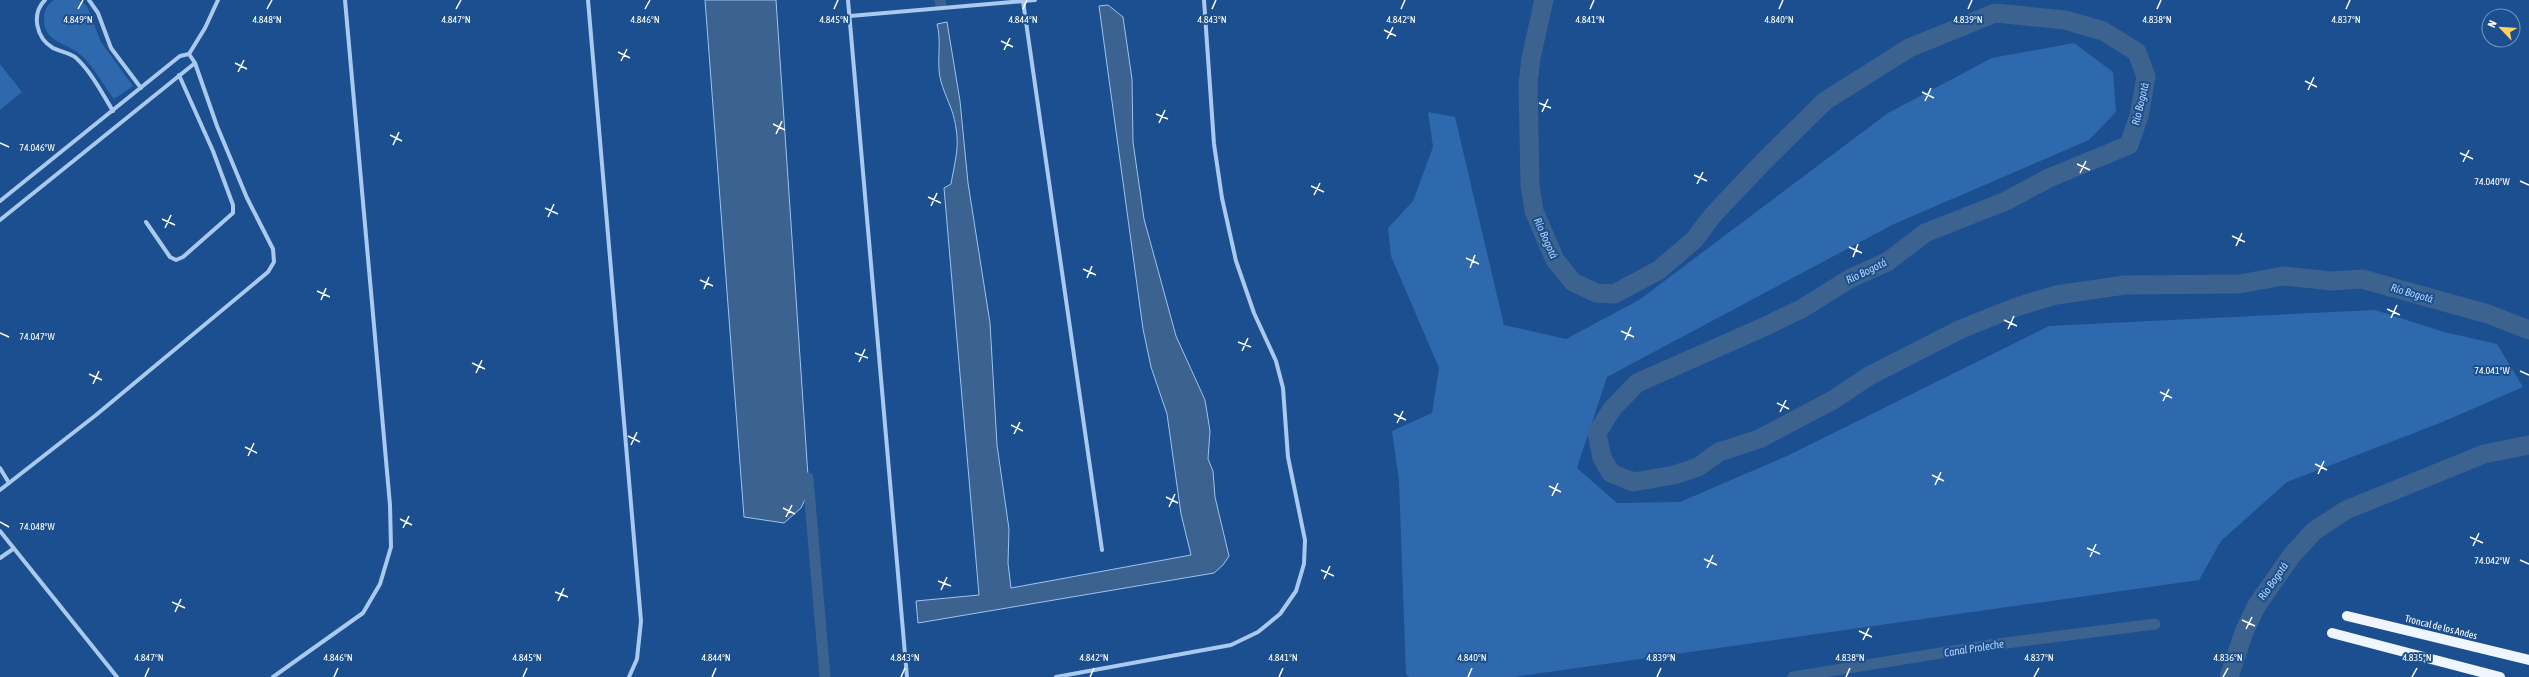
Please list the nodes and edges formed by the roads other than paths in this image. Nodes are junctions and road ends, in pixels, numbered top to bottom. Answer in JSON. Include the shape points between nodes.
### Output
{"nodes":[{"id":1,"x":45,"y":0,"type":"edge"},
{"id":2,"x":90,"y":0,"type":"edge"},
{"id":3,"x":218,"y":0,"type":"edge"},
{"id":4,"x":345,"y":0,"type":"edge"},
{"id":5,"x":588,"y":0,"type":"edge"},
{"id":6,"x":848,"y":0,"type":"edge"},
{"id":7,"x":1035,"y":0,"type":"edge"},
{"id":8,"x":1204,"y":0,"type":"edge"},
{"id":9,"x":1023,"y":1,"type":"junction"},
{"id":10,"x":850,"y":16,"type":"junction"},
{"id":11,"x":189,"y":54,"type":"junction"},
{"id":12,"x":195,"y":63,"type":"junction"},
{"id":13,"x":179,"y":75,"type":"junction"},
{"id":14,"x":141,"y":88,"type":"junction"},
{"id":15,"x":114,"y":111,"type":"junction"},
{"id":16,"x":0,"y":201,"type":"edge"},
{"id":17,"x":0,"y":220,"type":"edge"},
{"id":18,"x":146,"y":222,"type":"dead end"},
{"id":19,"x":0,"y":468,"type":"edge"},
{"id":20,"x":9,"y":483,"type":"junction"},
{"id":21,"x":0,"y":490,"type":"edge"},
{"id":22,"x":0,"y":531,"type":"edge"},
{"id":23,"x":13,"y":549,"type":"junction"},
{"id":24,"x":1102,"y":550,"type":"dead end"},
{"id":25,"x":0,"y":558,"type":"edge"},
{"id":26,"x":2347,"y":616,"type":"dead end"},
{"id":27,"x":2332,"y":633,"type":"dead end"},
{"id":28,"x":2529,"y":660,"type":"edge"},
{"id":29,"x":117,"y":677,"type":"edge"},
{"id":30,"x":273,"y":677,"type":"edge"},
{"id":31,"x":629,"y":677,"type":"edge"},
{"id":32,"x":907,"y":677,"type":"edge"},
{"id":33,"x":1056,"y":677,"type":"edge"},
{"id":34,"x":2500,"y":677,"type":"edge"}],
"edges":[{"from":1,"to":15,"type":"street","via":[[36,15],[37,27],[42,38],[51,47],[74,56]]},
{"from":2,"to":14,"type":"street","via":[[98,13],[110,48]]},
{"from":3,"to":11,"type":"street"},
{"from":4,"to":30,"type":"street","via":[[390,505],[391,547],[380,584],[363,613]]},
{"from":5,"to":31,"type":"street","via":[[641,621],[637,659]]},
{"from":6,"to":10,"type":"street"},
{"from":7,"to":9,"type":"street"},
{"from":8,"to":33,"type":"street","via":[[1214,144],[1222,198],[1236,261],[1254,313],[1276,361],[1283,388],[1288,457],[1305,540],[1304,564],[1296,591],[1280,614],[1258,632],[1231,645]]},
{"from":9,"to":10,"type":"street"},
{"from":9,"to":24,"type":"street"},
{"from":10,"to":32,"type":"street"},
{"from":11,"to":12,"type":"street"},
{"from":11,"to":14,"type":"street","via":[[180,56]]},
{"from":12,"to":13,"type":"street"},
{"from":12,"to":20,"type":"street","via":[[235,169],[273,250],[274,262],[262,277],[96,415]]},
{"from":13,"to":17,"type":"street"},
{"from":13,"to":18,"type":"street","via":[[214,151],[233,205],[233,213],[183,257],[176,260],[170,257]]},
{"from":14,"to":15,"type":"street"},
{"from":15,"to":16,"type":"street"},
{"from":19,"to":20,"type":"street"},
{"from":20,"to":21,"type":"street"},
{"from":22,"to":23,"type":"street"},
{"from":23,"to":25,"type":"street"},
{"from":23,"to":29,"type":"street"},
{"from":26,"to":28,"type":"main road","name":"Troncal de los Andes"},
{"from":27,"to":34,"type":"main road"}]}
